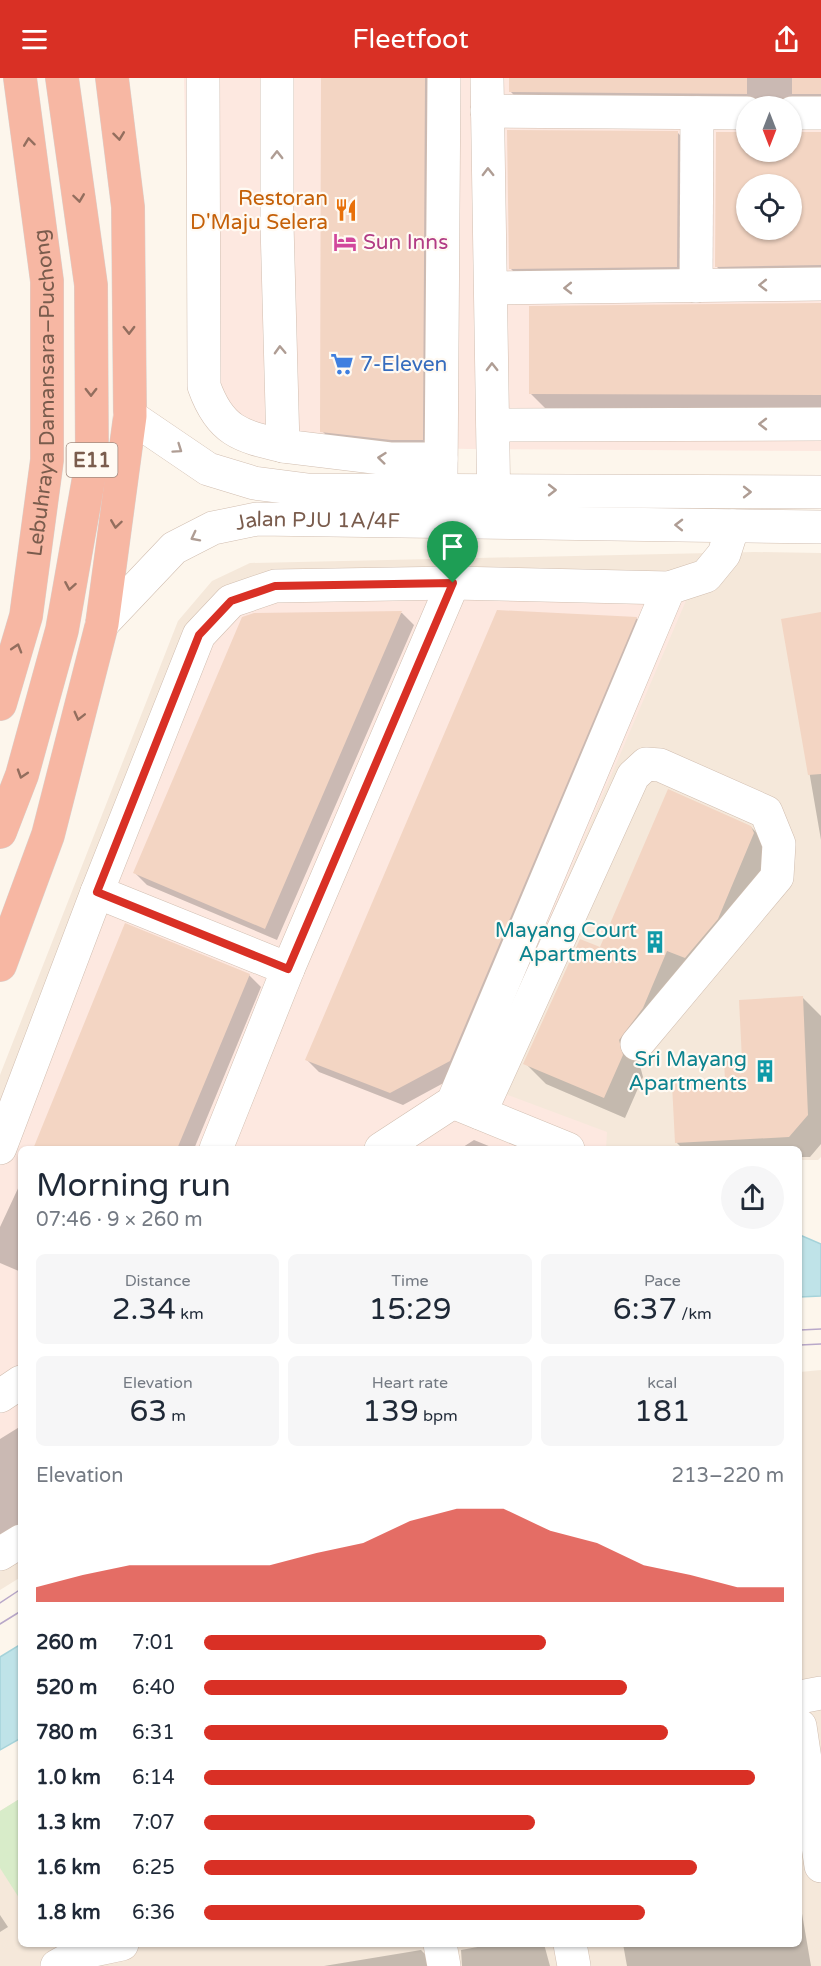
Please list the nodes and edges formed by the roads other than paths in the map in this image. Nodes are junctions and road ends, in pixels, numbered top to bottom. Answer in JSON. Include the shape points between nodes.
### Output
{"nodes":[{"id":1,"x":20,"y":78,"type":"edge"},
{"id":2,"x":62,"y":78,"type":"edge"},
{"id":3,"x":112,"y":78,"type":"edge"},
{"id":4,"x":203,"y":78,"type":"edge"},
{"id":5,"x":277,"y":78,"type":"edge"},
{"id":6,"x":444,"y":78,"type":"edge"},
{"id":7,"x":486,"y":78,"type":"edge"},
{"id":8,"x":487,"y":111,"type":"junction"},
{"id":9,"x":697,"y":113,"type":"junction"},
{"id":10,"x":736,"y":113,"type":"edge"},
{"id":11,"x":802,"y":113,"type":"edge"},
{"id":12,"x":821,"y":113,"type":"edge"},
{"id":13,"x":821,"y":284,"type":"edge"},
{"id":14,"x":696,"y":286,"type":"junction"},
{"id":15,"x":490,"y":288,"type":"junction"},
{"id":16,"x":130,"y":416,"type":"junction"},
{"id":17,"x":821,"y":424,"type":"edge"},
{"id":18,"x":494,"y":425,"type":"junction"},
{"id":19,"x":283,"y":446,"type":"junction"},
{"id":20,"x":441,"y":474,"type":"junction"},
{"id":21,"x":494,"y":490,"type":"junction"},
{"id":22,"x":821,"y":492,"type":"edge"},
{"id":23,"x":439,"y":523,"type":"junction"},
{"id":24,"x":494,"y":523,"type":"junction"},
{"id":25,"x":733,"y":526,"type":"junction"},
{"id":26,"x":821,"y":527,"type":"edge"},
{"id":27,"x":453,"y":583,"type":"junction"},
{"id":28,"x":669,"y":588,"type":"junction"},
{"id":29,"x":102,"y":624,"type":"junction"},
{"id":30,"x":0,"y":704,"type":"edge"},
{"id":31,"x":0,"y":832,"type":"edge"},
{"id":32,"x":97,"y":892,"type":"junction"},
{"id":33,"x":0,"y":964,"type":"edge"},
{"id":34,"x":288,"y":969,"type":"junction"},
{"id":35,"x":637,"y":1044,"type":"dead end"},
{"id":36,"x":466,"y":1108,"type":"junction"},
{"id":37,"x":217,"y":1146,"type":"edge"},
{"id":38,"x":387,"y":1146,"type":"edge"},
{"id":39,"x":561,"y":1146,"type":"edge"},
{"id":40,"x":0,"y":1148,"type":"edge"},
{"id":41,"x":18,"y":1384,"type":"edge"},
{"id":42,"x":0,"y":1396,"type":"edge"},
{"id":43,"x":18,"y":1543,"type":"edge"},
{"id":44,"x":0,"y":1554,"type":"edge"},
{"id":45,"x":821,"y":1694,"type":"edge"},
{"id":46,"x":802,"y":1697,"type":"edge"},
{"id":47,"x":802,"y":1739,"type":"edge"},
{"id":48,"x":821,"y":1866,"type":"edge"},
{"id":49,"x":108,"y":1947,"type":"edge"},
{"id":50,"x":441,"y":1947,"type":"edge"},
{"id":51,"x":571,"y":1947,"type":"edge"},
{"id":52,"x":57,"y":1966,"type":"edge"},
{"id":53,"x":444,"y":1966,"type":"edge"},
{"id":54,"x":574,"y":1966,"type":"edge"}],
"edges":[{"from":30,"to":1,"type":"highway","name":"Lebuhraya Damansara–Puchong","number":"E11","one_way":true,"via":[[26,616],[47,460],[47,281]]},
{"from":2,"to":31,"type":"highway","name":"Lebuhraya Damansara–Puchong","number":"E11","one_way":true,"via":[[91,285],[92,460],[63,630],[22,776]]},
{"from":3,"to":16,"type":"highway","one_way":true,"via":[[128,207]]},
{"from":4,"to":19,"type":"street","via":[[204,386],[211,407],[223,423],[243,437]]},
{"from":19,"to":5,"type":"street","one_way":true,"via":[[276,224]]},
{"from":6,"to":20,"type":"street"},
{"from":7,"to":8,"type":"street"},
{"from":8,"to":9,"type":"street"},
{"from":15,"to":8,"type":"street","one_way":true},
{"from":9,"to":10,"type":"street"},
{"from":9,"to":14,"type":"street"},
{"from":11,"to":12,"type":"street"},
{"from":13,"to":14,"type":"street","one_way":true},
{"from":14,"to":15,"type":"street","one_way":true},
{"from":18,"to":15,"type":"street","one_way":true},
{"from":16,"to":20,"type":"street","name":"Jalan PJU 1A/4F","one_way":true,"via":[[208,469],[254,483],[309,490]]},
{"from":16,"to":29,"type":"highway","one_way":true},
{"from":17,"to":18,"type":"street","one_way":true},
{"from":18,"to":21,"type":"street"},
{"from":20,"to":19,"type":"street","one_way":true,"via":[[390,459]]},
{"from":20,"to":21,"type":"street","name":"Jalan PJU 1A/4F"},
{"from":20,"to":23,"type":"street"},
{"from":21,"to":22,"type":"street","name":"Jalan PJU 1A/4F","one_way":true},
{"from":21,"to":24,"type":"street"},
{"from":23,"to":24,"type":"street","name":"Jalan PJU 1A/4F"},
{"from":23,"to":29,"type":"street","name":"Jalan PJU 1A/4F","one_way":true,"via":[[257,519],[213,528],[174,548]]},
{"from":25,"to":24,"type":"street","name":"Jalan PJU 1A/4F","one_way":true},
{"from":25,"to":26,"type":"street","name":"Jalan PJU 1A/4F"},
{"from":25,"to":28,"type":"street","via":[[724,554],[706,576]]},
{"from":27,"to":28,"type":"street"},
{"from":27,"to":32,"type":"street","via":[[275,586],[231,601],[199,635]]},
{"from":27,"to":34,"type":"street"},
{"from":28,"to":36,"type":"street"},
{"from":29,"to":33,"type":"highway","one_way":true,"via":[[48,835]]},
{"from":32,"to":34,"type":"street"},
{"from":32,"to":40,"type":"street"},
{"from":34,"to":37,"type":"street"},
{"from":35,"to":36,"type":"street","via":[[777,877],[779,844],[766,812],[660,765],[646,764],[633,776]]},
{"from":36,"to":38,"type":"street"},
{"from":36,"to":39,"type":"street"},
{"from":41,"to":42,"type":"street"},
{"from":43,"to":44,"type":"street"},
{"from":45,"to":46,"type":"street"},
{"from":47,"to":48,"type":"street"},
{"from":49,"to":52,"type":"street","via":[[80,1953]]},
{"from":50,"to":53,"type":"street"},
{"from":51,"to":54,"type":"street"}]}
